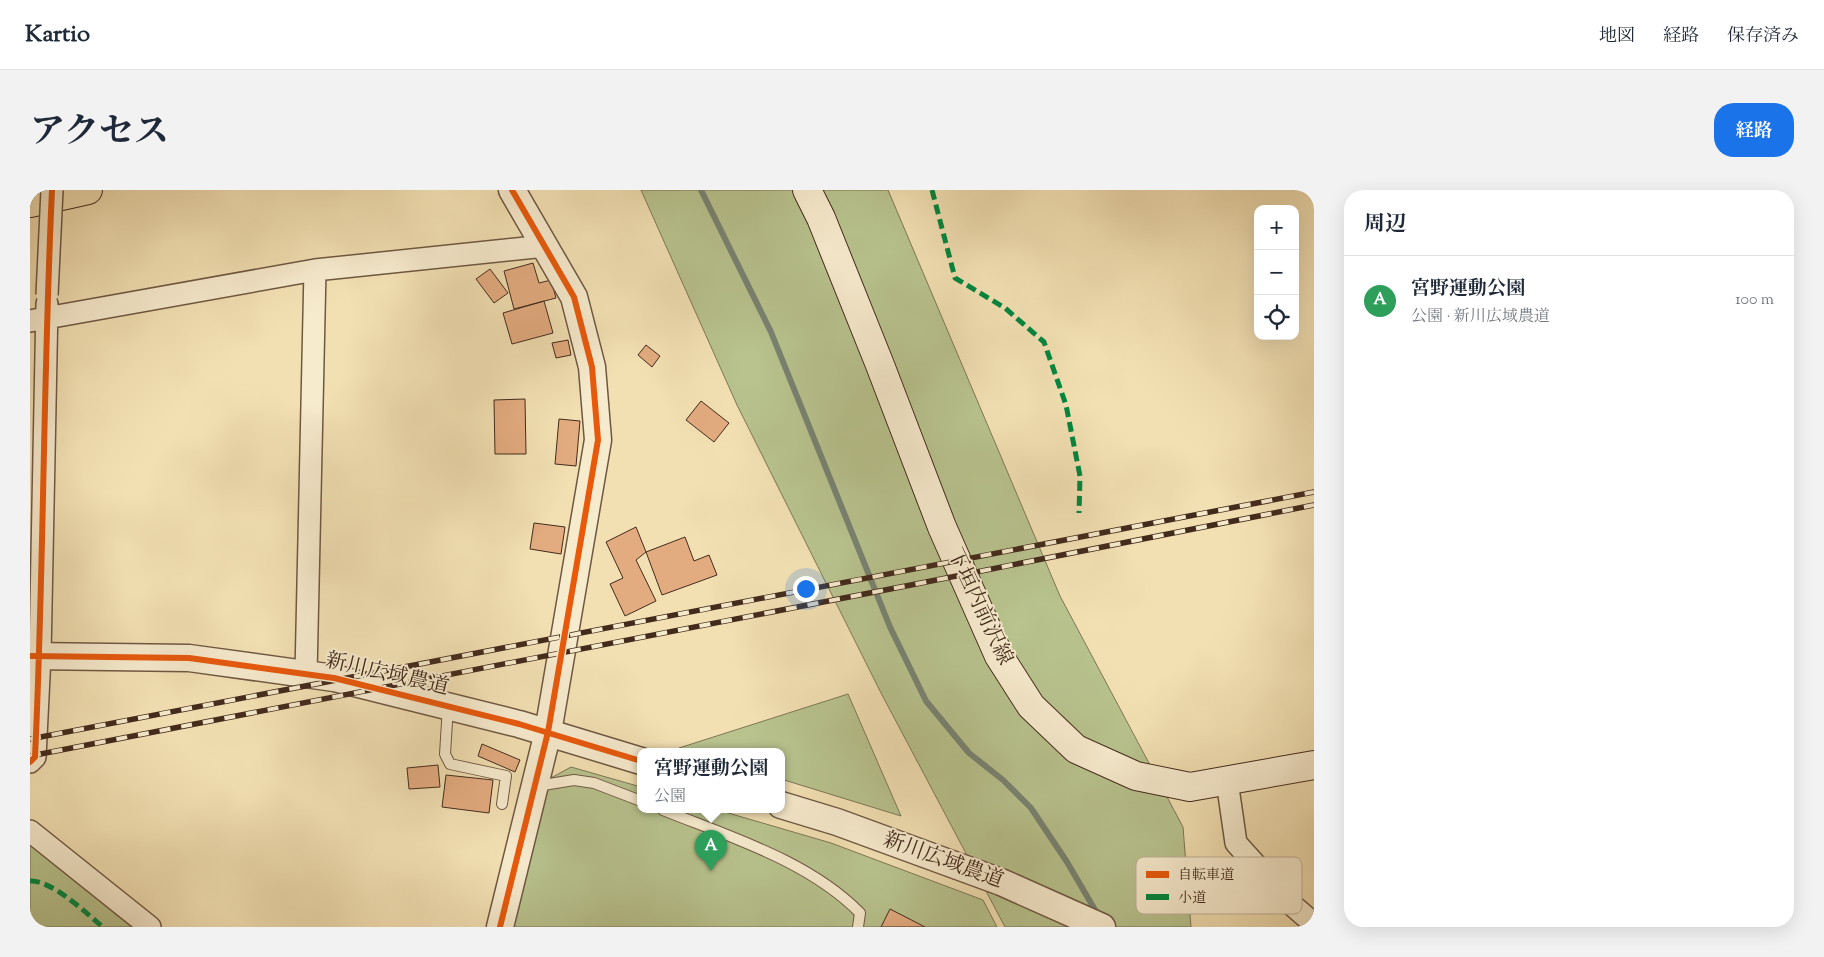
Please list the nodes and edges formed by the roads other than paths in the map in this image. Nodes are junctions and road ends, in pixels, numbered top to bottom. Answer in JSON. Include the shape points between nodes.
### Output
{"nodes":[{"id":1,"x":52,"y":190,"type":"edge"},
{"id":2,"x":88,"y":190,"type":"edge"},
{"id":3,"x":808,"y":190,"type":"edge"},
{"id":4,"x":513,"y":192,"type":"edge"},
{"id":5,"x":30,"y":203,"type":"edge"},
{"id":6,"x":545,"y":246,"type":"junction"},
{"id":7,"x":315,"y":270,"type":"junction"},
{"id":8,"x":38,"y":319,"type":"edge"},
{"id":9,"x":35,"y":656,"type":"edge"},
{"id":10,"x":306,"y":674,"type":"junction"},
{"id":11,"x":448,"y":705,"type":"junction"},
{"id":12,"x":548,"y":732,"type":"junction"},
{"id":13,"x":637,"y":760,"type":"edge"},
{"id":14,"x":30,"y":762,"type":"edge"},
{"id":15,"x":1314,"y":765,"type":"edge"},
{"id":16,"x":1227,"y":781,"type":"junction"},
{"id":17,"x":536,"y":786,"type":"junction"},
{"id":18,"x":637,"y":799,"type":"edge"},
{"id":19,"x":502,"y":804,"type":"dead end"},
{"id":20,"x":785,"y":806,"type":"edge"},
{"id":21,"x":670,"y":813,"type":"edge"},
{"id":22,"x":30,"y":831,"type":"edge"},
{"id":23,"x":1249,"y":857,"type":"edge"},
{"id":24,"x":1302,"y":914,"type":"edge"},
{"id":25,"x":1314,"y":924,"type":"edge"},
{"id":26,"x":150,"y":927,"type":"edge"},
{"id":27,"x":500,"y":927,"type":"edge"},
{"id":28,"x":858,"y":927,"type":"edge"},
{"id":29,"x":1102,"y":927,"type":"edge"}],
"edges":[{"from":1,"to":8,"type":"street","bridge":true,"via":[[47,295]]},
{"from":2,"to":5,"type":"highway"},
{"from":3,"to":16,"type":"main road","name":"下垣内前沢線","via":[[822,218],[942,527],[1000,656],[1031,706],[1076,748],[1136,776],[1190,787]]},
{"from":4,"to":6,"type":"street"},
{"from":6,"to":7,"type":"street"},
{"from":6,"to":12,"type":"street","via":[[574,297],[592,367],[598,440]]},
{"from":7,"to":8,"type":"street"},
{"from":7,"to":10,"type":"street"},
{"from":8,"to":9,"type":"street"},
{"from":9,"to":10,"type":"street","name":"新川広域農道","via":[[190,658]]},
{"from":9,"to":14,"type":"street","via":[[35,757]]},
{"from":10,"to":11,"type":"street","name":"新川広域農道"},
{"from":11,"to":12,"type":"street","name":"新川広域農道"},
{"from":11,"to":19,"type":"lane","via":[[445,754],[450,764],[506,776]]},
{"from":12,"to":13,"type":"street","name":"新川広域農道"},
{"from":12,"to":17,"type":"street"},
{"from":15,"to":16,"type":"main road","name":"下垣内前沢線"},
{"from":16,"to":23,"type":"street","via":[[1236,843]]},
{"from":17,"to":18,"type":"lane","via":[[574,780],[594,783]]},
{"from":17,"to":27,"type":"street"},
{"from":20,"to":29,"type":"street","name":"新川広域農道","via":[[1002,882]]},
{"from":21,"to":28,"type":"lane","via":[[773,854],[817,879],[846,899],[860,914]]},
{"from":22,"to":26,"type":"street"},
{"from":24,"to":25,"type":"street"}]}
